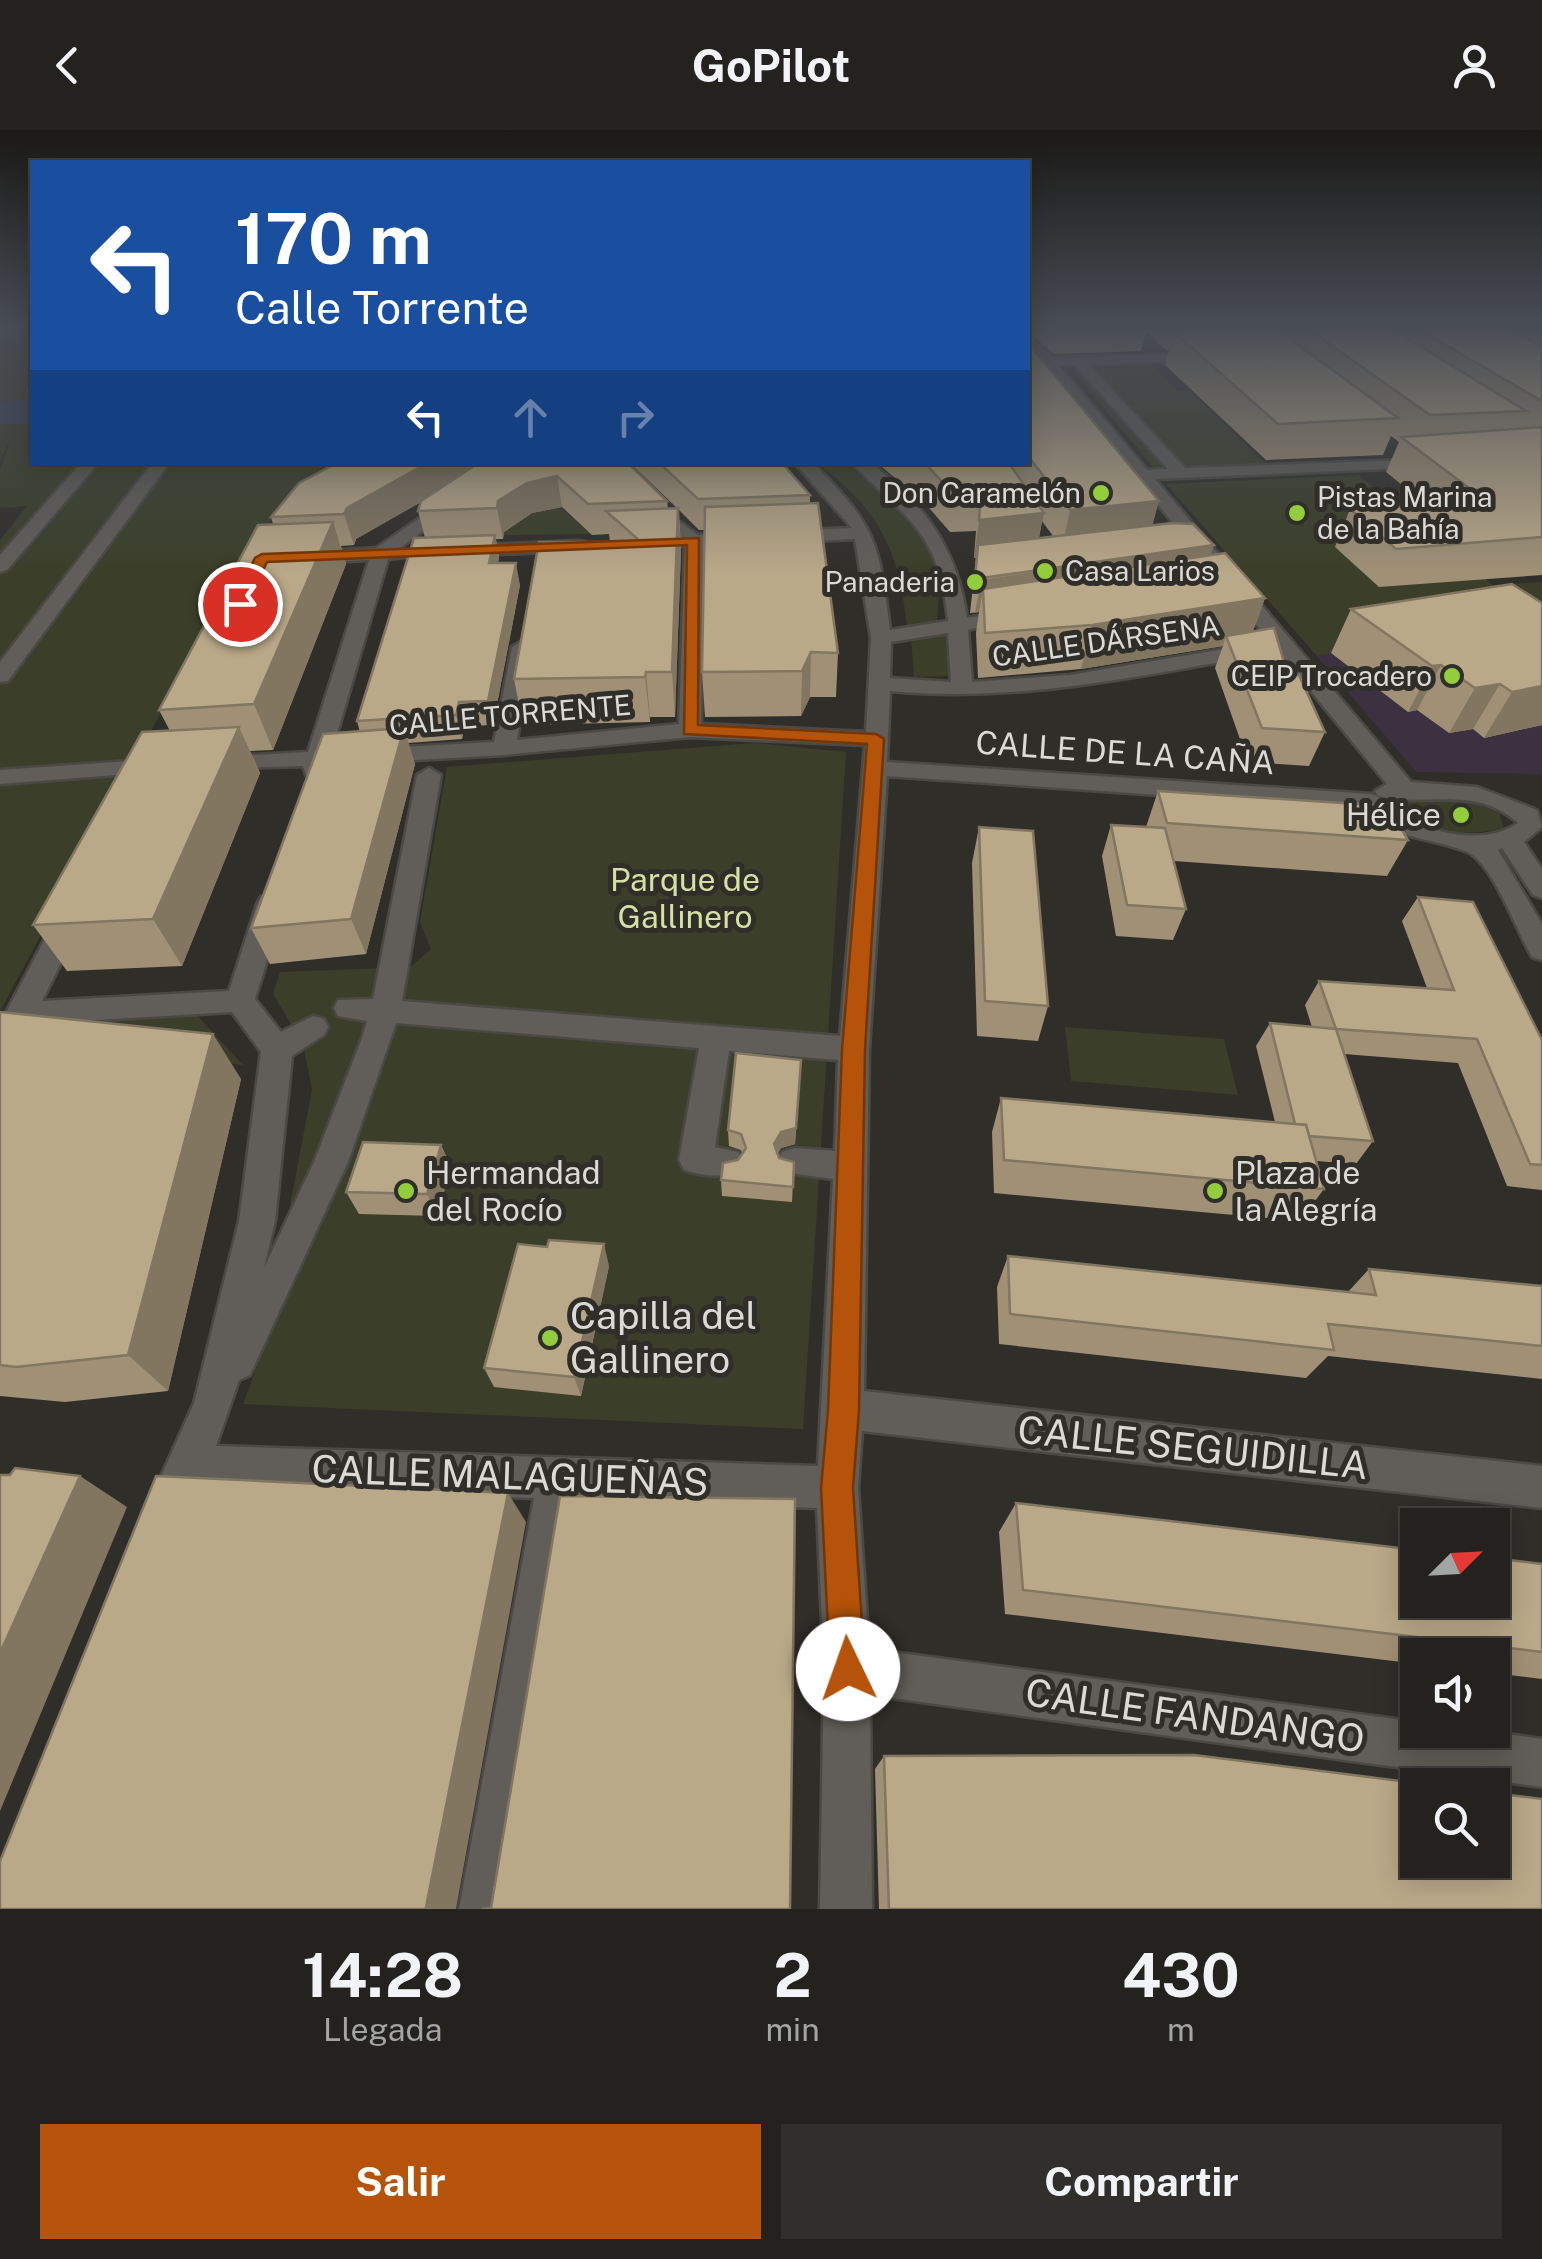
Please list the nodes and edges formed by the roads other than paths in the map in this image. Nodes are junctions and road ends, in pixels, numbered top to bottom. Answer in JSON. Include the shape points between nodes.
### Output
{"nodes":[{"id":1,"x":1088,"y":409,"type":"edge"},
{"id":2,"x":1122,"y":409,"type":"edge"},
{"id":3,"x":1393,"y":450,"type":"edge"},
{"id":4,"x":1442,"y":461,"type":"edge"},
{"id":5,"x":1409,"y":462,"type":"junction"},
{"id":6,"x":88,"y":465,"type":"edge"},
{"id":7,"x":160,"y":465,"type":"edge"},
{"id":8,"x":805,"y":465,"type":"edge"},
{"id":9,"x":863,"y":465,"type":"edge"},
{"id":10,"x":1180,"y":473,"type":"junction"},
{"id":11,"x":1144,"y":475,"type":"junction"},
{"id":12,"x":479,"y":485,"type":"edge"},
{"id":13,"x":667,"y":515,"type":"edge"},
{"id":14,"x":863,"y":533,"type":"junction"},
{"id":15,"x":694,"y":541,"type":"junction"},
{"id":16,"x":1198,"y":542,"type":"junction"},
{"id":17,"x":1173,"y":545,"type":"edge"},
{"id":18,"x":380,"y":554,"type":"junction"},
{"id":19,"x":282,"y":557,"type":"edge"},
{"id":20,"x":0,"y":566,"type":"edge"},
{"id":21,"x":1036,"y":613,"type":"edge"},
{"id":22,"x":527,"y":620,"type":"edge"},
{"id":23,"x":959,"y":626,"type":"junction"},
{"id":24,"x":881,"y":638,"type":"junction"},
{"id":25,"x":1282,"y":646,"type":"junction"},
{"id":26,"x":0,"y":676,"type":"edge"},
{"id":27,"x":878,"y":683,"type":"junction"},
{"id":28,"x":962,"y":688,"type":"junction"},
{"id":29,"x":690,"y":730,"type":"junction"},
{"id":30,"x":168,"y":734,"type":"edge"},
{"id":31,"x":504,"y":748,"type":"junction"},
{"id":32,"x":876,"y":754,"type":"junction"},
{"id":33,"x":318,"y":759,"type":"junction"},
{"id":34,"x":150,"y":766,"type":"junction"},
{"id":35,"x":429,"y":775,"type":"dead end"},
{"id":36,"x":0,"y":777,"type":"edge"},
{"id":37,"x":1404,"y":789,"type":"junction"},
{"id":38,"x":306,"y":796,"type":"edge"},
{"id":39,"x":131,"y":802,"type":"edge"},
{"id":40,"x":1371,"y":802,"type":"junction"},
{"id":41,"x":1535,"y":816,"type":"edge"},
{"id":42,"x":1512,"y":842,"type":"junction"},
{"id":43,"x":1474,"y":844,"type":"junction"},
{"id":44,"x":1539,"y":880,"type":"edge"},
{"id":45,"x":85,"y":890,"type":"edge"},
{"id":46,"x":276,"y":890,"type":"edge"},
{"id":47,"x":1542,"y":950,"type":"edge"},
{"id":48,"x":240,"y":1001,"type":"junction"},
{"id":49,"x":349,"y":1008,"type":"dead end"},
{"id":50,"x":384,"y":1011,"type":"junction"},
{"id":51,"x":20,"y":1013,"type":"junction"},
{"id":52,"x":313,"y":1027,"type":"dead end"},
{"id":53,"x":716,"y":1038,"type":"junction"},
{"id":54,"x":277,"y":1050,"type":"junction"},
{"id":55,"x":854,"y":1050,"type":"junction"},
{"id":56,"x":0,"y":1053,"type":"edge"},
{"id":57,"x":726,"y":1162,"type":"edge"},
{"id":58,"x":794,"y":1162,"type":"edge"},
{"id":59,"x":850,"y":1166,"type":"junction"},
{"id":60,"x":213,"y":1406,"type":"junction"},
{"id":61,"x":844,"y":1410,"type":"junction"},
{"id":62,"x":184,"y":1465,"type":"junction"},
{"id":63,"x":558,"y":1478,"type":"junction"},
{"id":64,"x":1542,"y":1487,"type":"edge"},
{"id":65,"x":837,"y":1488,"type":"junction"},
{"id":66,"x":148,"y":1559,"type":"edge"},
{"id":67,"x":848,"y":1669,"type":"junction"},
{"id":68,"x":1542,"y":1763,"type":"edge"},
{"id":69,"x":485,"y":1909,"type":"edge"},
{"id":70,"x":846,"y":1909,"type":"edge"}],
"edges":[{"from":1,"to":11,"type":"street"},
{"from":2,"to":10,"type":"street"},
{"from":3,"to":5,"type":"street"},
{"from":4,"to":5,"type":"street"},
{"from":5,"to":10,"type":"street"},
{"from":6,"to":20,"type":"street"},
{"from":7,"to":26,"type":"street"},
{"from":8,"to":14,"type":"street","via":[[852,512]]},
{"from":9,"to":23,"type":"street","via":[[899,491],[960,569]]},
{"from":10,"to":11,"type":"street"},
{"from":11,"to":16,"type":"street"},
{"from":12,"to":18,"type":"street"},
{"from":13,"to":15,"type":"street"},
{"from":14,"to":15,"type":"street"},
{"from":14,"to":24,"type":"street"},
{"from":15,"to":18,"type":"street","via":[[538,557]]},
{"from":15,"to":29,"type":"street"},
{"from":16,"to":17,"type":"street"},
{"from":16,"to":25,"type":"street","via":[[1220,584]]},
{"from":18,"to":19,"type":"street"},
{"from":18,"to":33,"type":"street"},
{"from":21,"to":23,"type":"street"},
{"from":22,"to":31,"type":"street"},
{"from":23,"to":24,"type":"street"},
{"from":23,"to":28,"type":"street"},
{"from":24,"to":27,"type":"street"},
{"from":25,"to":28,"type":"street","name":"CALLE DÁRSENA","via":[[1032,687]]},
{"from":25,"to":37,"type":"street"},
{"from":27,"to":28,"type":"street","name":"CALLE DÁRSENA"},
{"from":27,"to":32,"type":"street"},
{"from":29,"to":31,"type":"street","name":"CALLE TORRENTE"},
{"from":29,"to":32,"type":"street","name":"CALLE TORRENTE"},
{"from":30,"to":34,"type":"street"},
{"from":31,"to":33,"type":"street","name":"CALLE TORRENTE"},
{"from":32,"to":40,"type":"street","name":"CALLE DE LA CAÑA"},
{"from":32,"to":55,"type":"street"},
{"from":33,"to":34,"type":"street","name":"CALLE TORRENTE"},
{"from":33,"to":38,"type":"street"},
{"from":34,"to":36,"type":"street","name":"CALLE TORRENTE"},
{"from":34,"to":39,"type":"street"},
{"from":35,"to":50,"type":"street"},
{"from":37,"to":40,"type":"street","via":[[1377,794]]},
{"from":37,"to":41,"type":"street","via":[[1466,791]]},
{"from":40,"to":43,"type":"street","via":[[1395,823]]},
{"from":41,"to":42,"type":"street"},
{"from":42,"to":43,"type":"street"},
{"from":42,"to":44,"type":"street"},
{"from":43,"to":47,"type":"street","via":[[1494,860]]},
{"from":45,"to":51,"type":"street"},
{"from":46,"to":48,"type":"street"},
{"from":48,"to":51,"type":"street"},
{"from":48,"to":54,"type":"street"},
{"from":49,"to":50,"type":"street"},
{"from":50,"to":53,"type":"street"},
{"from":50,"to":60,"type":"street","via":[[310,1216]]},
{"from":51,"to":56,"type":"street"},
{"from":52,"to":54,"type":"street"},
{"from":53,"to":55,"type":"street"},
{"from":53,"to":57,"type":"street","via":[[696,1160]]},
{"from":54,"to":60,"type":"street","via":[[257,1221]]},
{"from":55,"to":59,"type":"street"},
{"from":58,"to":59,"type":"street"},
{"from":59,"to":61,"type":"street"},
{"from":60,"to":62,"type":"street"},
{"from":61,"to":64,"type":"street","name":"CALLE SEGUIDILLA"},
{"from":61,"to":65,"type":"street"},
{"from":62,"to":63,"type":"street","name":"CALLE MALAGUEÑAS"},
{"from":62,"to":66,"type":"street"},
{"from":63,"to":65,"type":"street","name":"CALLE MALAGUEÑAS"},
{"from":63,"to":69,"type":"street"},
{"from":65,"to":67,"type":"street"},
{"from":67,"to":68,"type":"street","name":"CALLE FANDANGO"},
{"from":67,"to":70,"type":"street"}]}
